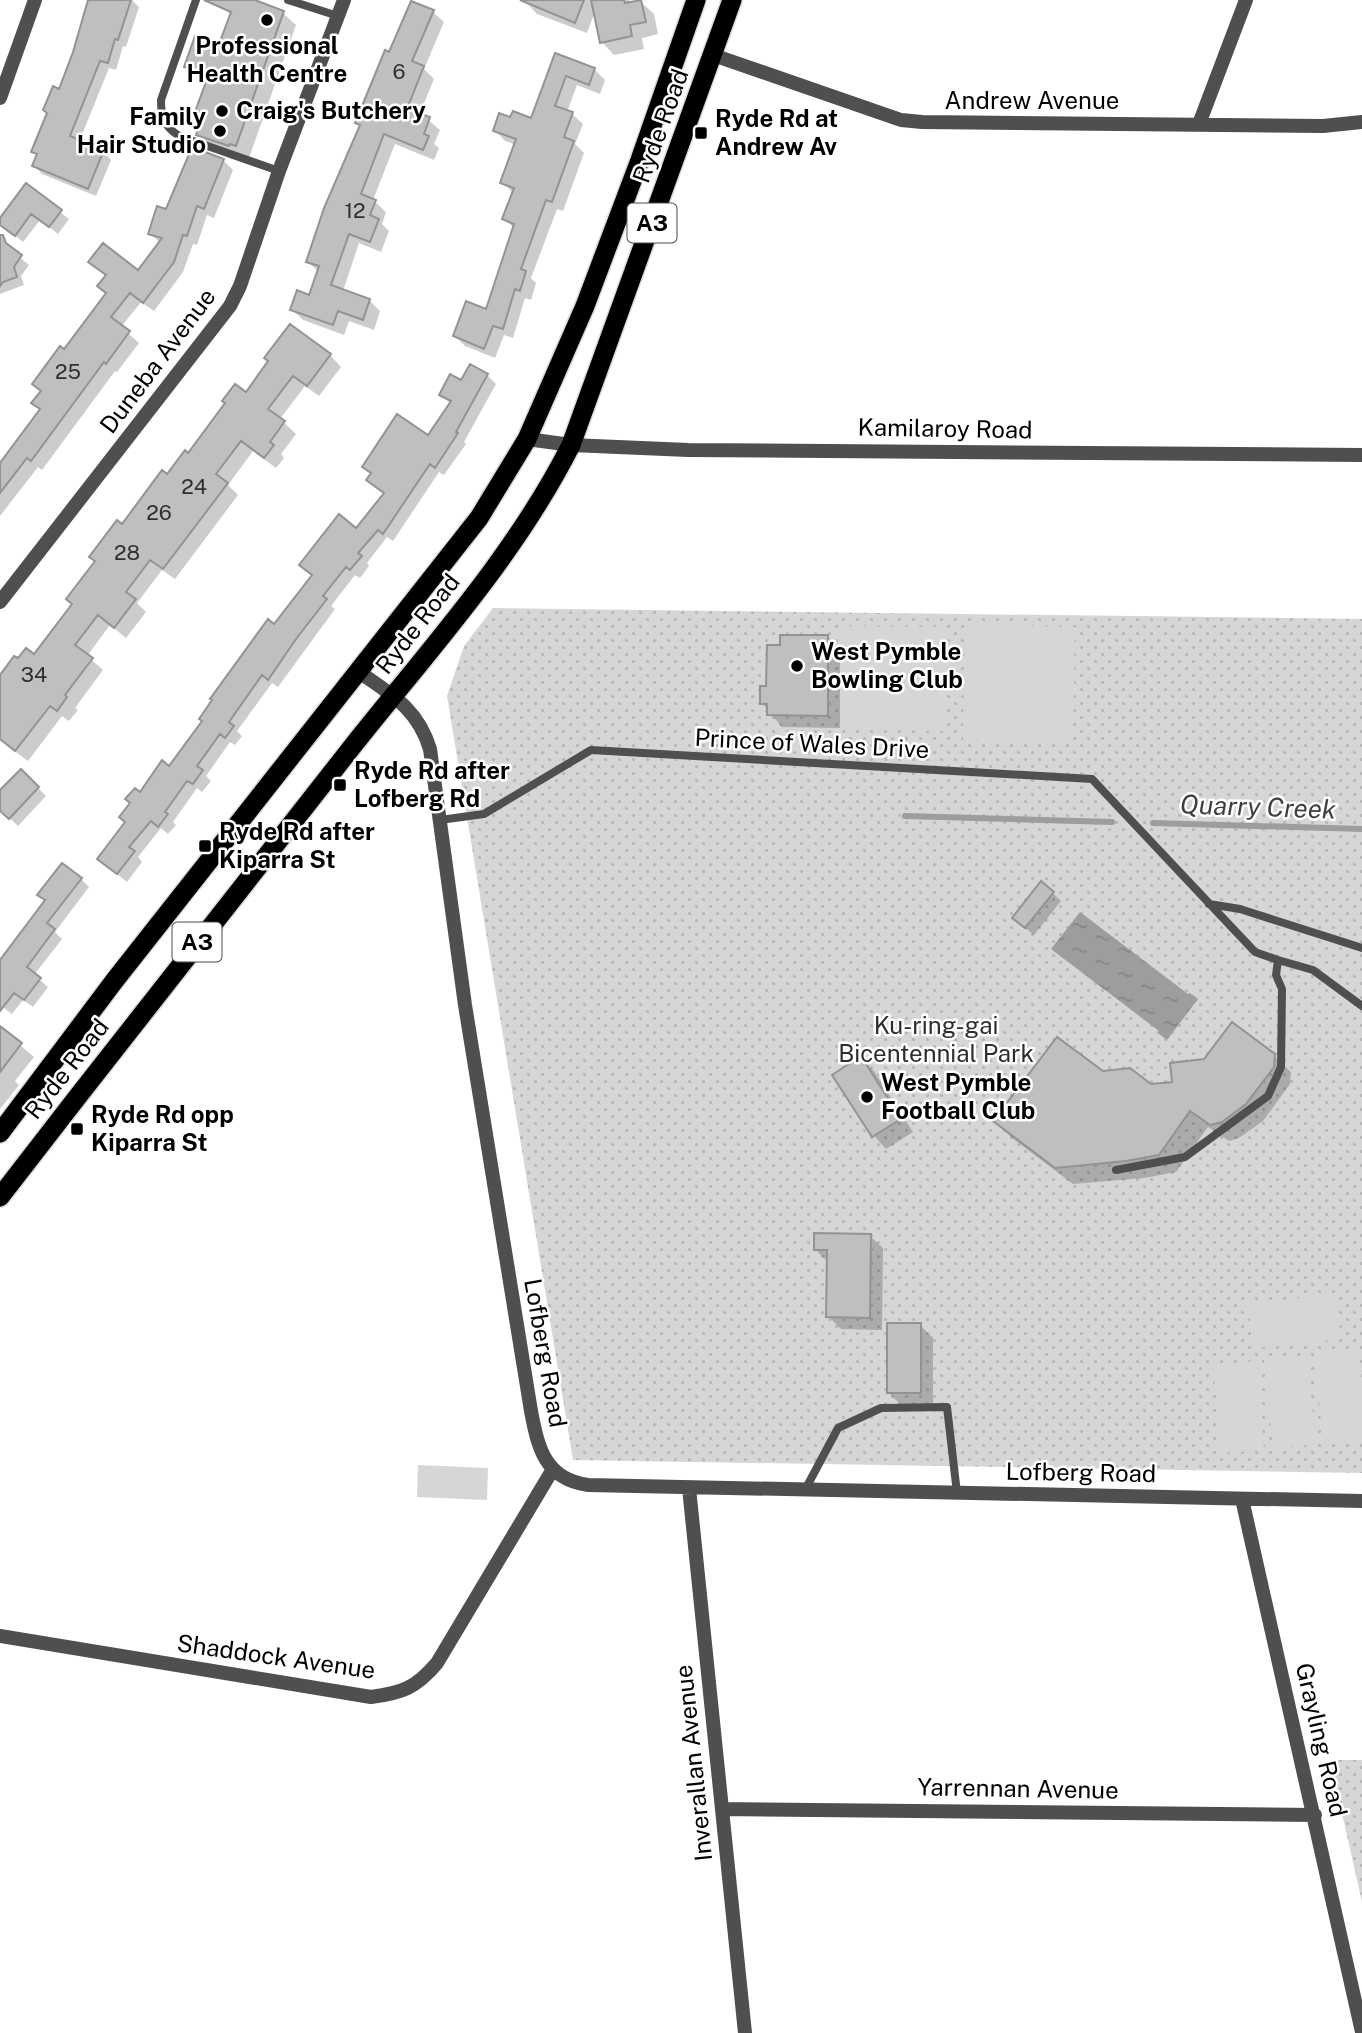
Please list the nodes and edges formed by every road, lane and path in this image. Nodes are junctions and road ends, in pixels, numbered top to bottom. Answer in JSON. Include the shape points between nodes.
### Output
{"nodes":[{"id":1,"x":35,"y":0,"type":"edge"},
{"id":2,"x":197,"y":0,"type":"edge"},
{"id":3,"x":288,"y":0,"type":"edge"},
{"id":4,"x":344,"y":0,"type":"edge"},
{"id":5,"x":696,"y":0,"type":"edge"},
{"id":6,"x":732,"y":0,"type":"edge"},
{"id":7,"x":1246,"y":0,"type":"edge"},
{"id":8,"x":338,"y":16,"type":"junction"},
{"id":9,"x":713,"y":55,"type":"junction"},
{"id":10,"x":0,"y":98,"type":"edge"},
{"id":11,"x":1362,"y":122,"type":"edge"},
{"id":12,"x":1199,"y":124,"type":"junction"},
{"id":13,"x":279,"y":171,"type":"junction"},
{"id":14,"x":527,"y":439,"type":"junction"},
{"id":15,"x":571,"y":445,"type":"junction"},
{"id":16,"x":1362,"y":455,"type":"edge"},
{"id":17,"x":0,"y":603,"type":"edge"},
{"id":18,"x":359,"y":672,"type":"junction"},
{"id":19,"x":393,"y":696,"type":"junction"},
{"id":20,"x":440,"y":820,"type":"junction"},
{"id":21,"x":1209,"y":904,"type":"junction"},
{"id":22,"x":1362,"y":948,"type":"edge"},
{"id":23,"x":1279,"y":960,"type":"junction"},
{"id":24,"x":1362,"y":1006,"type":"edge"},
{"id":25,"x":0,"y":1133,"type":"edge"},
{"id":26,"x":1116,"y":1170,"type":"dead end"},
{"id":27,"x":2,"y":1192,"type":"edge"},
{"id":28,"x":553,"y":1469,"type":"junction"},
{"id":29,"x":689,"y":1488,"type":"junction"},
{"id":30,"x":805,"y":1490,"type":"junction"},
{"id":31,"x":957,"y":1493,"type":"junction"},
{"id":32,"x":1242,"y":1499,"type":"junction"},
{"id":33,"x":1362,"y":1501,"type":"edge"},
{"id":34,"x":0,"y":1636,"type":"edge"},
{"id":35,"x":722,"y":1809,"type":"junction"},
{"id":36,"x":1315,"y":1815,"type":"junction"},
{"id":37,"x":1362,"y":2032,"type":"edge"},
{"id":38,"x":745,"y":2033,"type":"edge"}],
"edges":[{"from":1,"to":10,"type":"street"},
{"from":2,"to":13,"type":"lane","via":[[161,100],[167,128]]},
{"from":3,"to":8,"type":"lane"},
{"from":4,"to":8,"type":"street","name":"Duneba Avenue"},
{"from":5,"to":14,"type":"highway","name":"Ryde Road","number":"A3","via":[[586,306]]},
{"from":6,"to":9,"type":"highway","name":"Ryde Road","number":"A3"},
{"from":7,"to":12,"type":"street"},
{"from":8,"to":13,"type":"street","name":"Duneba Avenue"},
{"from":9,"to":12,"type":"street","name":"Andrew Avenue","via":[[901,120]]},
{"from":9,"to":15,"type":"highway","name":"Ryde Road","number":"A3"},
{"from":11,"to":12,"type":"street","name":"Andrew Avenue","via":[[1323,126]]},
{"from":13,"to":17,"type":"street","name":"Duneba Avenue","via":[[230,306]]},
{"from":14,"to":15,"type":"street","name":"Kamilaroy Road"},
{"from":14,"to":18,"type":"highway","name":"Ryde Road","number":"A3","via":[[479,517]]},
{"from":15,"to":16,"type":"street","name":"Kamilaroy Road","via":[[688,450]]},
{"from":15,"to":19,"type":"highway","name":"Ryde Road","number":"A3","via":[[539,505]]},
{"from":18,"to":19,"type":"street","name":"Lofberg Road"},
{"from":18,"to":25,"type":"highway","name":"Ryde Road","number":"A3"},
{"from":19,"to":20,"type":"street","name":"Lofberg Road","via":[[407,707],[426,736]]},
{"from":19,"to":27,"type":"highway","name":"Ryde Road","number":"A3"},
{"from":20,"to":21,"type":"lane","name":"Prince of Wales Drive","via":[[484,814],[591,750],[1091,779]]},
{"from":20,"to":28,"type":"street","name":"Lofberg Road","via":[[531,1411],[537,1443]]},
{"from":21,"to":22,"type":"lane","via":[[1240,909]]},
{"from":21,"to":23,"type":"lane","name":"Prince of Wales Drive","via":[[1255,952]]},
{"from":23,"to":24,"type":"lane","name":"Prince of Wales Drive","via":[[1313,970]]},
{"from":23,"to":26,"type":"lane","via":[[1281,1067],[1268,1096],[1185,1157]]},
{"from":28,"to":29,"type":"street","name":"Lofberg Road","via":[[575,1484]]},
{"from":28,"to":34,"type":"street","name":"Shaddock Avenue","via":[[437,1663],[424,1679],[400,1692],[371,1697]]},
{"from":29,"to":30,"type":"street","name":"Lofberg Road"},
{"from":29,"to":35,"type":"street","name":"Inverallan Avenue"},
{"from":30,"to":31,"type":"street","name":"Lofberg Road"},
{"from":30,"to":31,"type":"lane","via":[[838,1429],[881,1408],[947,1407]]},
{"from":31,"to":32,"type":"street","name":"Lofberg Road"},
{"from":32,"to":33,"type":"street","name":"Lofberg Road"},
{"from":32,"to":36,"type":"street","name":"Grayling Road"},
{"from":35,"to":36,"type":"street","name":"Yarrennan Avenue"},
{"from":35,"to":38,"type":"street","name":"Inverallan Avenue"},
{"from":36,"to":37,"type":"street","name":"Grayling Road"}]}
